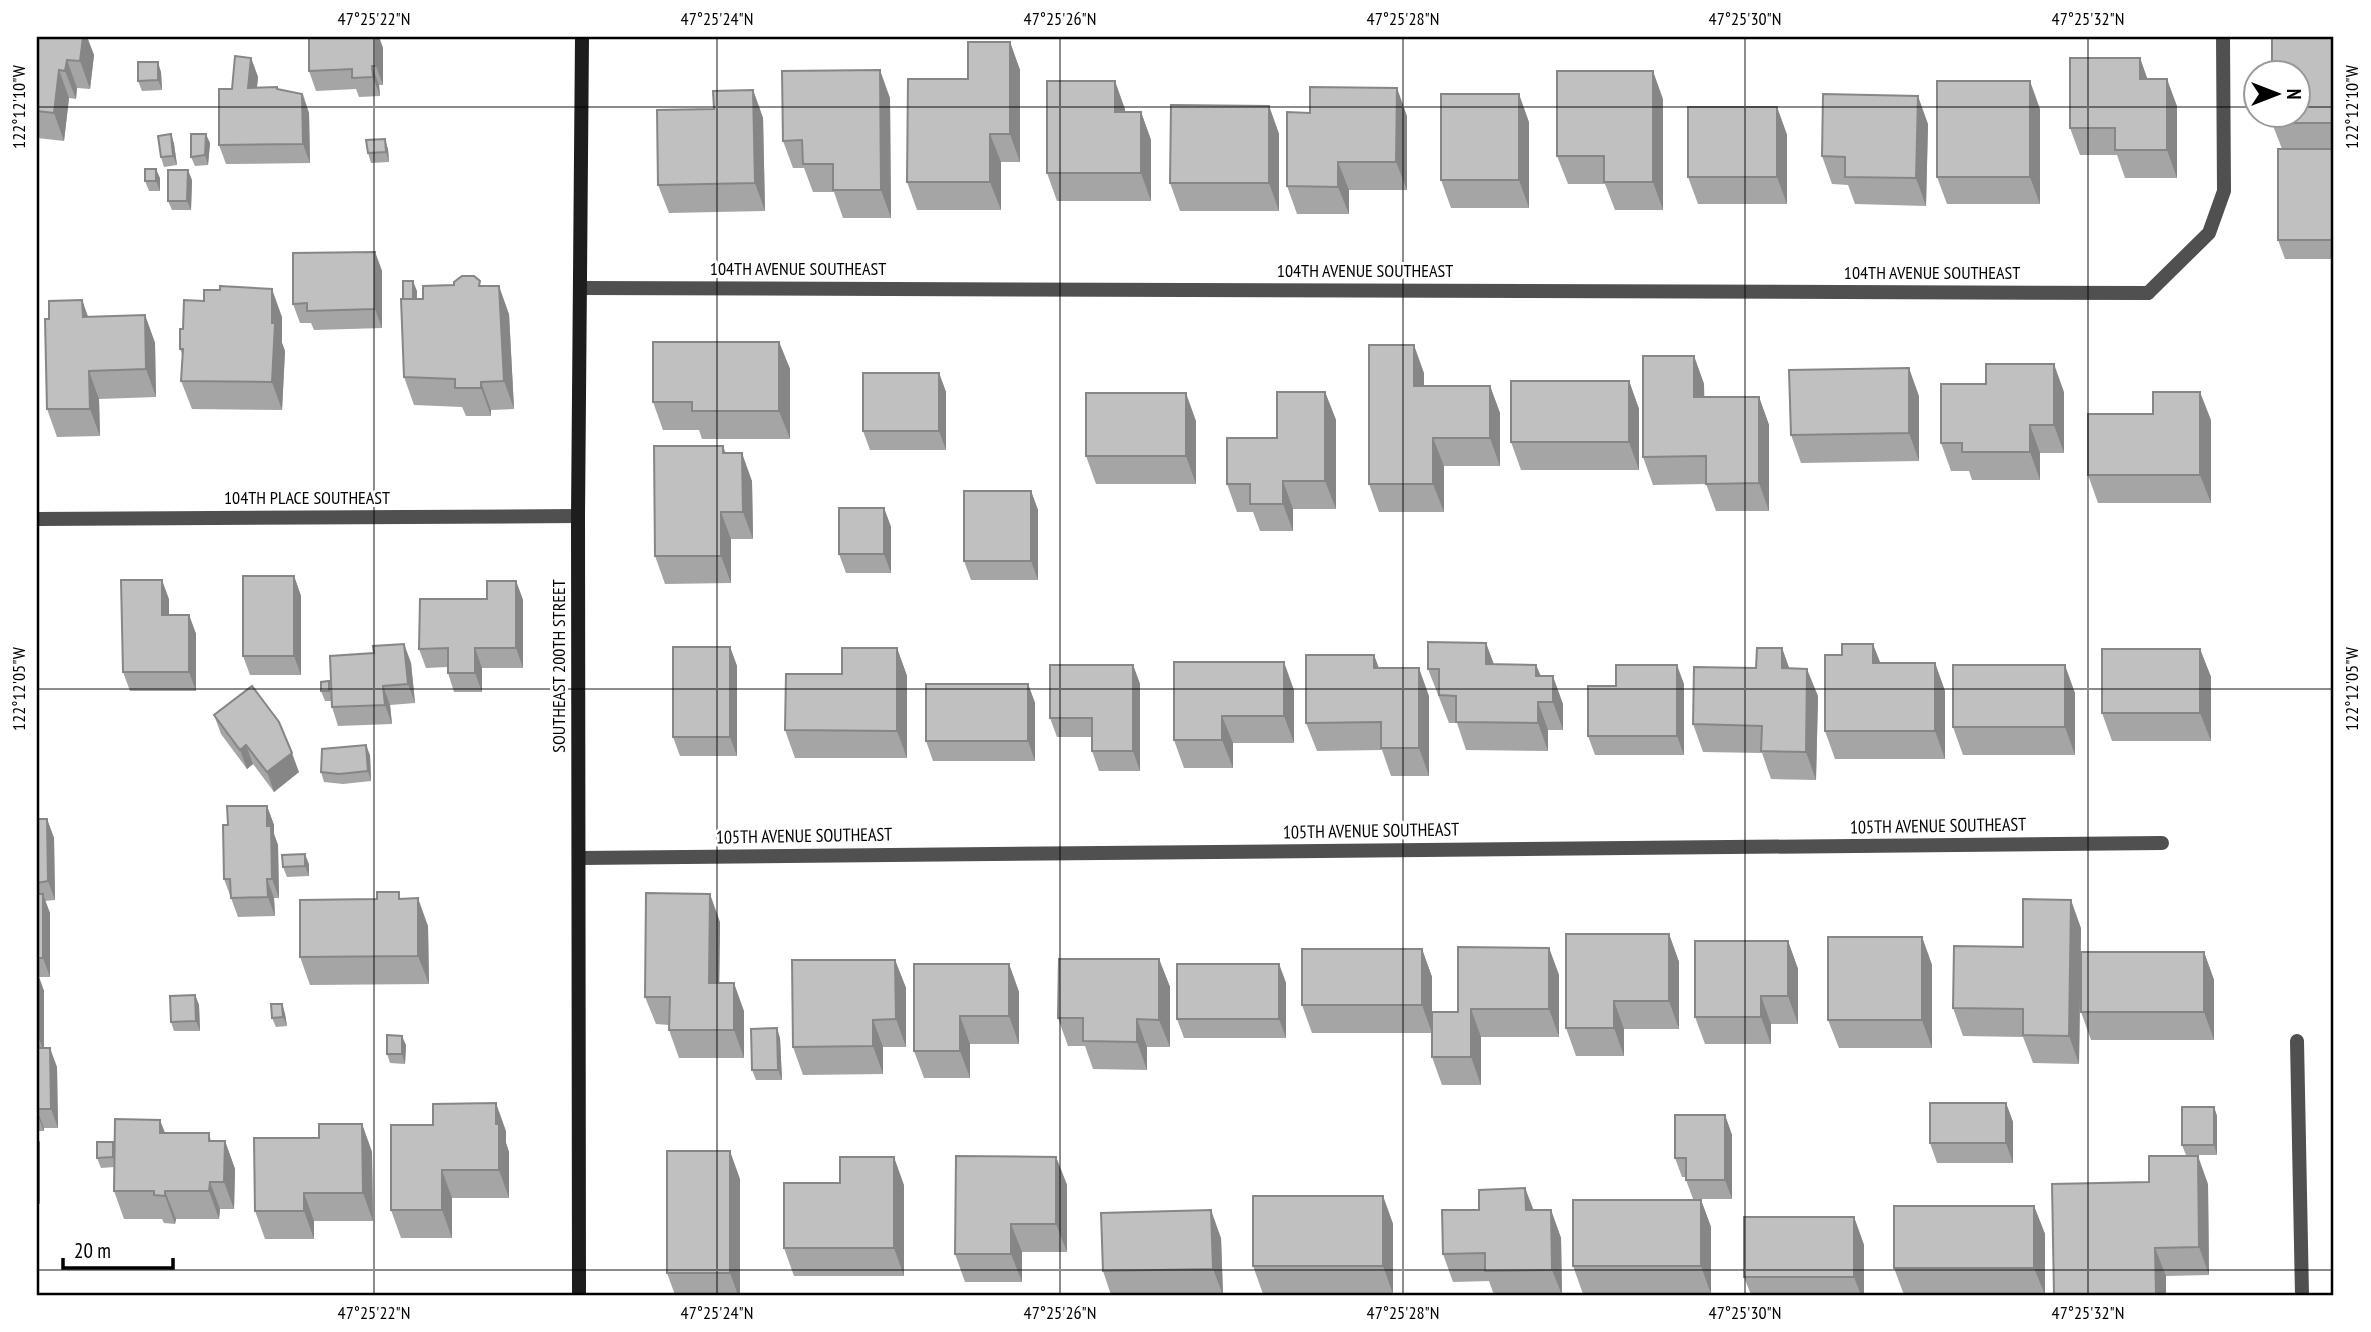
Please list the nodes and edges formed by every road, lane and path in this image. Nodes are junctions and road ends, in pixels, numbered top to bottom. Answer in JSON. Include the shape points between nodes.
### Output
{"nodes":[{"id":1,"x":582,"y":37,"type":"edge"},
{"id":2,"x":2223,"y":37,"type":"edge"},
{"id":3,"x":581,"y":288,"type":"junction"},
{"id":4,"x":578,"y":516,"type":"junction"},
{"id":5,"x":37,"y":519,"type":"edge"},
{"id":6,"x":2162,"y":844,"type":"dead end"},
{"id":7,"x":580,"y":858,"type":"junction"},
{"id":8,"x":2297,"y":1041,"type":"dead end"},
{"id":9,"x":579,"y":1295,"type":"edge"},
{"id":10,"x":2302,"y":1295,"type":"edge"}],
"edges":[{"from":1,"to":3,"type":"street","name":"SOUTHEAST 200TH STREET"},
{"from":2,"to":3,"type":"street","name":"104TH AVENUE SOUTHEAST","via":[[2224,191],[2209,233],[2148,293]]},
{"from":3,"to":4,"type":"street","name":"SOUTHEAST 200TH STREET"},
{"from":4,"to":5,"type":"street","name":"104TH PLACE SOUTHEAST"},
{"from":4,"to":7,"type":"street","name":"SOUTHEAST 200TH STREET"},
{"from":6,"to":7,"type":"street","name":"105TH AVENUE SOUTHEAST"},
{"from":7,"to":9,"type":"street","name":"SOUTHEAST 200TH STREET"},
{"from":8,"to":10,"type":"street"}]}
